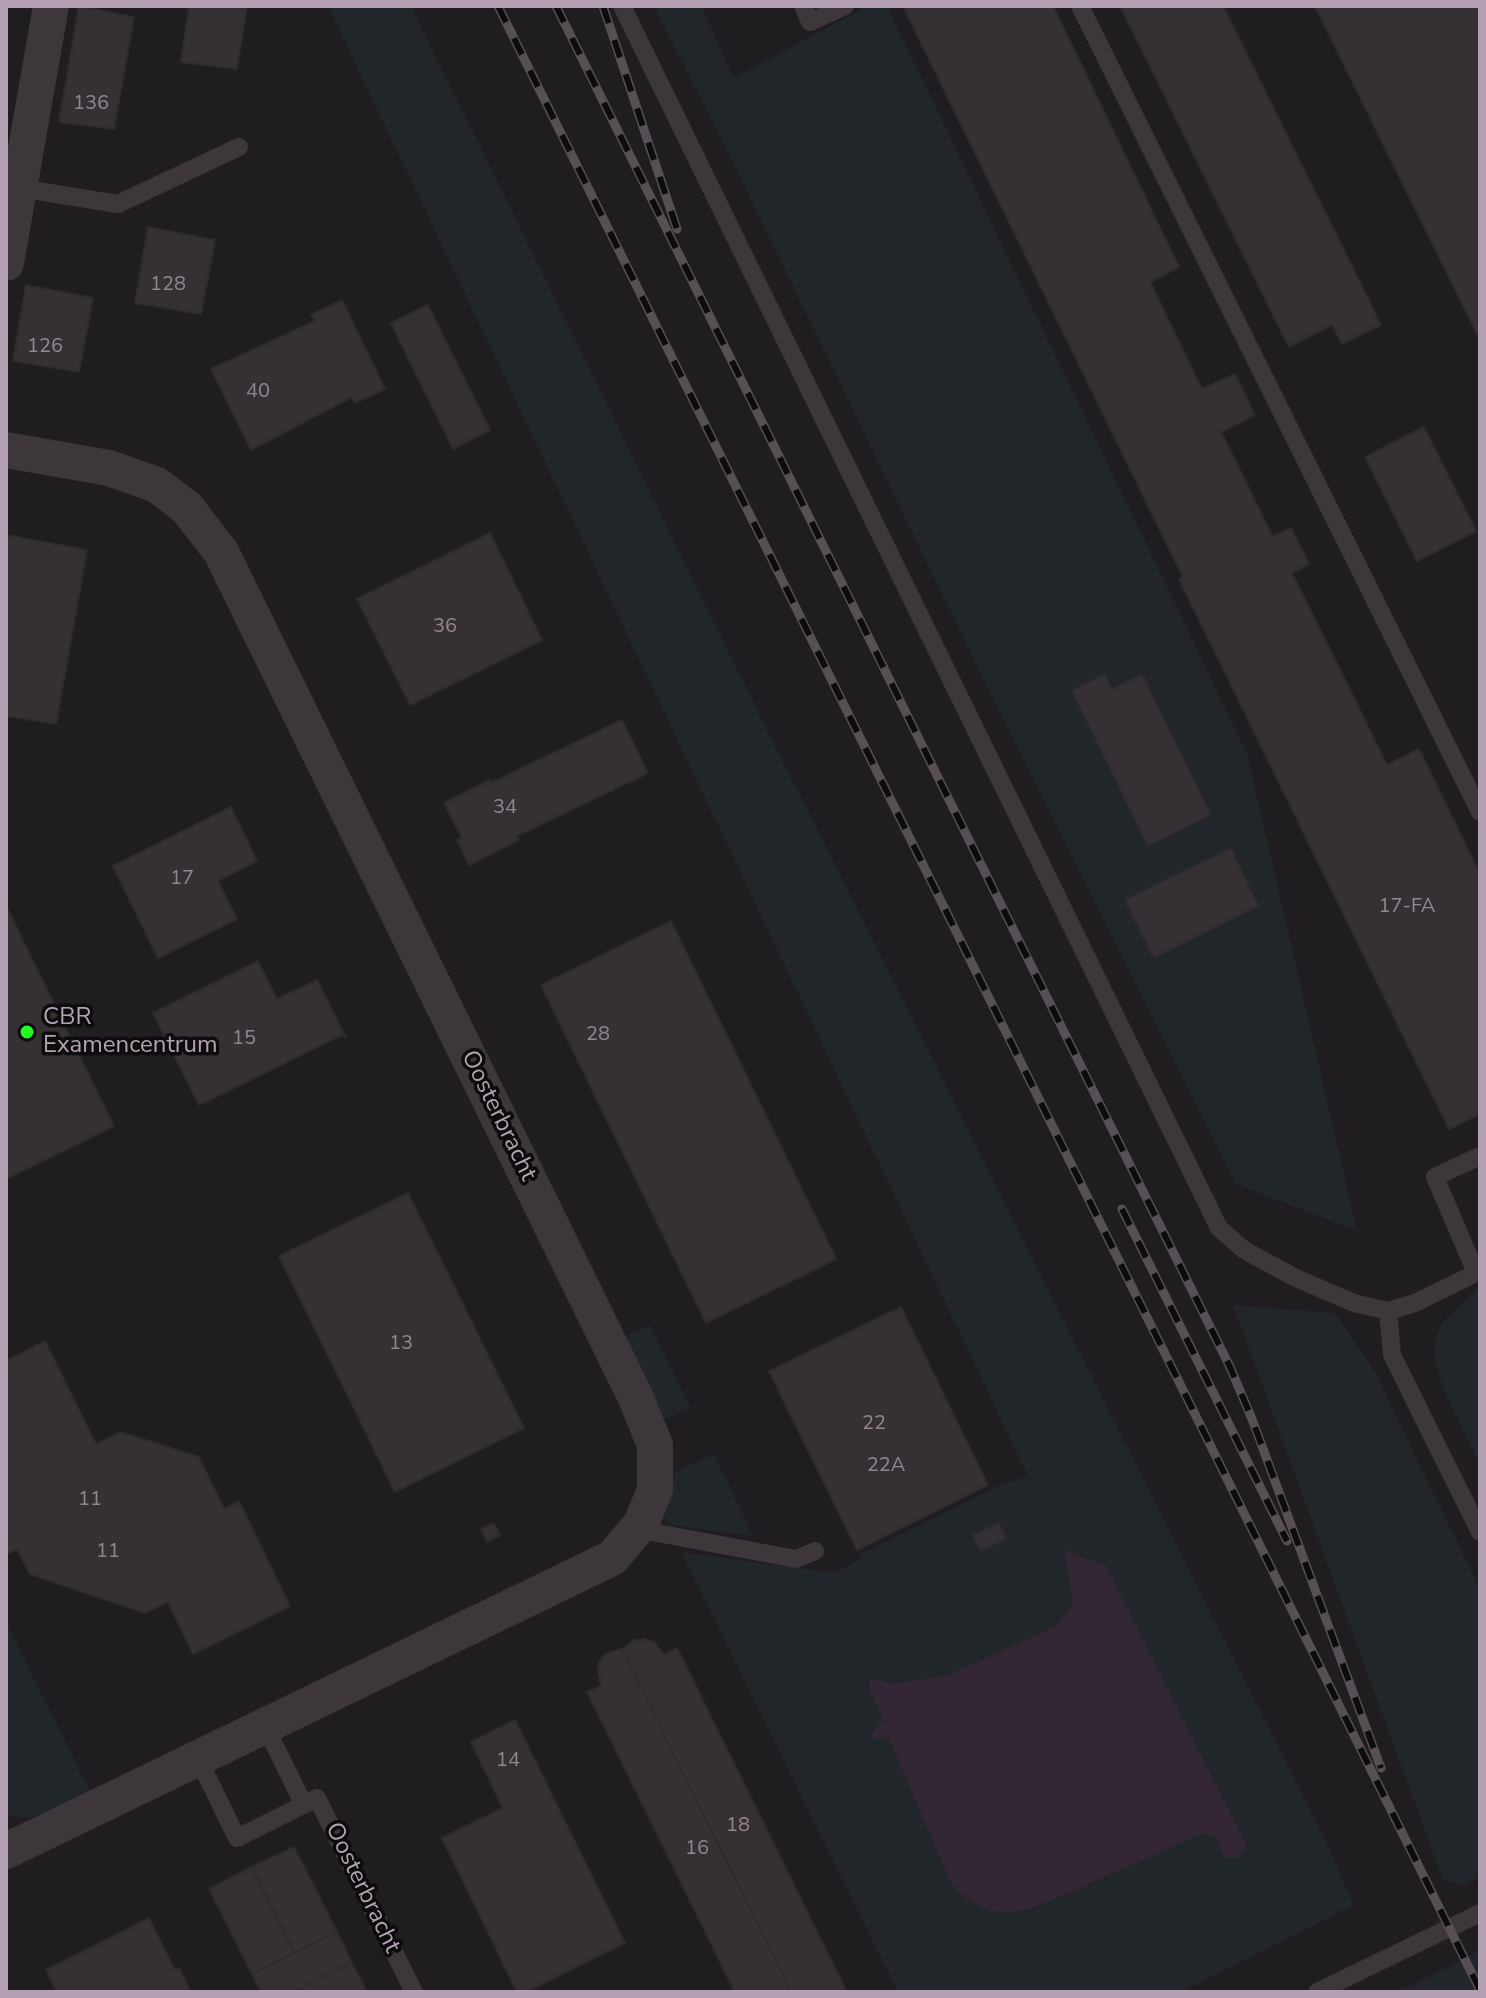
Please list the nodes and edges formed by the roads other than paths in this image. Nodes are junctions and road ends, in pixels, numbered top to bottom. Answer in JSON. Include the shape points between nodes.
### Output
{"nodes":[{"id":1,"x":51,"y":6,"type":"edge"},
{"id":2,"x":622,"y":6,"type":"edge"},
{"id":3,"x":803,"y":6,"type":"edge"},
{"id":4,"x":845,"y":6,"type":"edge"},
{"id":5,"x":1080,"y":6,"type":"edge"},
{"id":6,"x":239,"y":147,"type":"dead end"},
{"id":7,"x":19,"y":188,"type":"junction"},
{"id":8,"x":6,"y":263,"type":"edge"},
{"id":9,"x":6,"y":450,"type":"edge"},
{"id":10,"x":1480,"y":812,"type":"edge"},
{"id":11,"x":1480,"y":1156,"type":"edge"},
{"id":12,"x":1478,"y":1272,"type":"edge"},
{"id":13,"x":1388,"y":1311,"type":"junction"},
{"id":14,"x":636,"y":1529,"type":"junction"},
{"id":15,"x":1480,"y":1532,"type":"edge"},
{"id":16,"x":815,"y":1551,"type":"dead end"},
{"id":17,"x":265,"y":1726,"type":"junction"},
{"id":18,"x":198,"y":1758,"type":"junction"},
{"id":19,"x":304,"y":1805,"type":"junction"},
{"id":20,"x":6,"y":1851,"type":"edge"},
{"id":21,"x":1480,"y":1913,"type":"edge"},
{"id":22,"x":414,"y":1992,"type":"edge"},
{"id":23,"x":1317,"y":1992,"type":"edge"}],
"edges":[{"from":1,"to":7,"type":"street"},
{"from":2,"to":13,"type":"lane","via":[[1219,1228],[1244,1250],[1296,1278]]},
{"from":3,"to":4,"type":"lane","via":[[810,22]]},
{"from":5,"to":10,"type":"lane"},
{"from":6,"to":7,"type":"lane","via":[[118,204]]},
{"from":7,"to":8,"type":"street"},
{"from":9,"to":14,"type":"street","name":"Oosterbracht","via":[[109,468],[157,485],[187,508],[221,552],[635,1396],[655,1445],[655,1490]]},
{"from":11,"to":12,"type":"lane","via":[[1435,1177]]},
{"from":12,"to":13,"type":"lane"},
{"from":13,"to":15,"type":"lane","via":[[1392,1355]]},
{"from":14,"to":16,"type":"lane","via":[[796,1559]]},
{"from":14,"to":17,"type":"street","name":"Oosterbracht","via":[[612,1558]]},
{"from":17,"to":18,"type":"street","name":"Oosterbracht"},
{"from":17,"to":19,"type":"lane","name":"Oosterbracht"},
{"from":18,"to":19,"type":"lane","name":"Oosterbracht","via":[[237,1838]]},
{"from":18,"to":20,"type":"street","name":"Oosterbracht"},
{"from":19,"to":22,"type":"lane","name":"Oosterbracht","via":[[317,1798]]},
{"from":21,"to":23,"type":"lane"}]}
